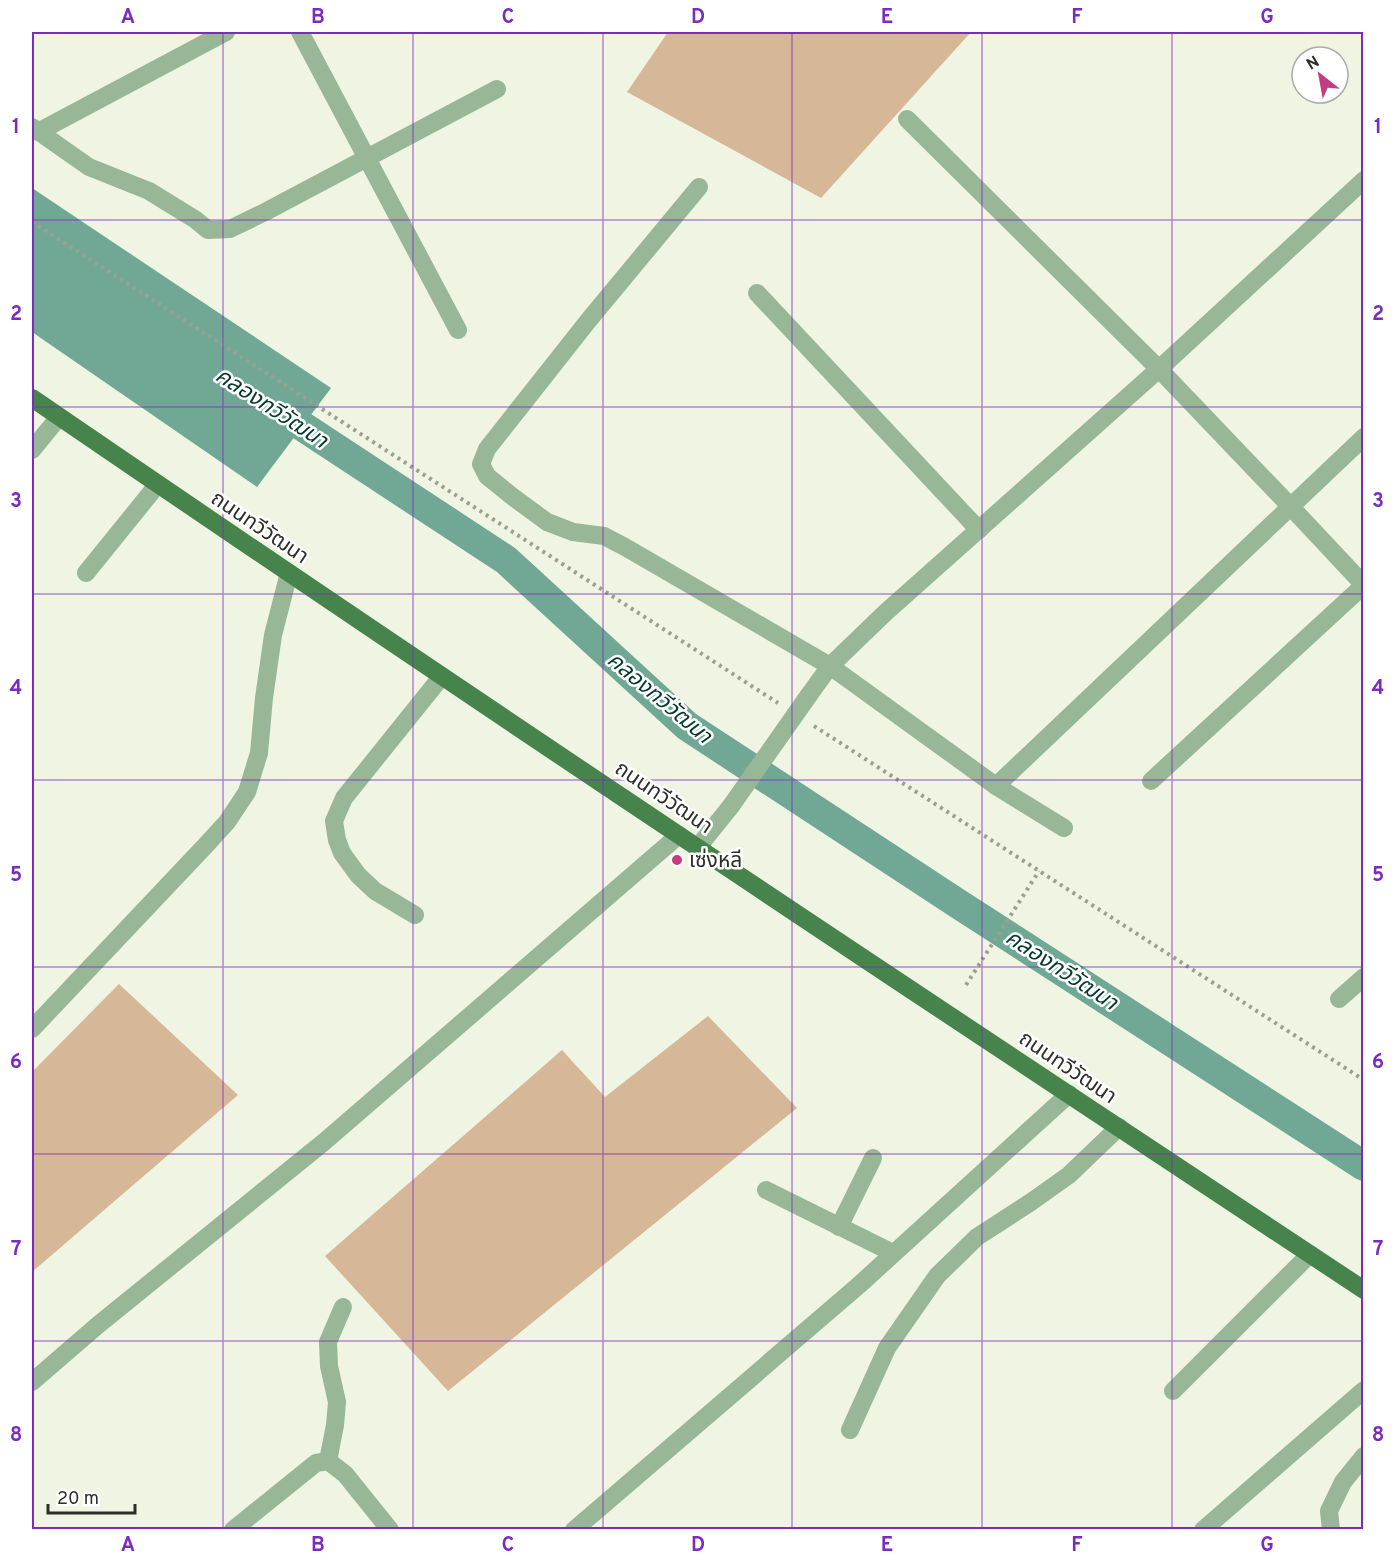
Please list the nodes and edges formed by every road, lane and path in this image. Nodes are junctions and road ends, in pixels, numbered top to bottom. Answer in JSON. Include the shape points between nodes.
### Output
{"nodes":[{"id":1,"x":226,"y":32,"type":"edge"},
{"id":2,"x":300,"y":32,"type":"edge"},
{"id":3,"x":497,"y":89,"type":"dead end"},
{"id":4,"x":907,"y":119,"type":"dead end"},
{"id":5,"x":35,"y":130,"type":"edge"},
{"id":6,"x":366,"y":159,"type":"junction"},
{"id":7,"x":1364,"y":180,"type":"edge"},
{"id":8,"x":699,"y":187,"type":"dead end"},
{"id":9,"x":32,"y":222,"type":"edge"},
{"id":10,"x":758,"y":293,"type":"dead end"},
{"id":11,"x":458,"y":330,"type":"dead end"},
{"id":12,"x":1159,"y":369,"type":"junction"},
{"id":13,"x":32,"y":398,"type":"edge"},
{"id":14,"x":59,"y":417,"type":"junction"},
{"id":15,"x":1364,"y":437,"type":"edge"},
{"id":16,"x":32,"y":450,"type":"edge"},
{"id":17,"x":158,"y":484,"type":"junction"},
{"id":18,"x":1290,"y":506,"type":"junction"},
{"id":19,"x":979,"y":530,"type":"junction"},
{"id":20,"x":86,"y":573,"type":"dead end"},
{"id":21,"x":289,"y":573,"type":"junction"},
{"id":22,"x":1363,"y":585,"type":"edge"},
{"id":23,"x":830,"y":666,"type":"junction"},
{"id":24,"x":442,"y":676,"type":"junction"},
{"id":25,"x":787,"y":709,"type":"dead end"},
{"id":26,"x":807,"y":722,"type":"dead end"},
{"id":27,"x":1150,"y":781,"type":"dead end"},
{"id":28,"x":996,"y":786,"type":"junction"},
{"id":29,"x":1064,"y":828,"type":"dead end"},
{"id":30,"x":679,"y":835,"type":"junction"},
{"id":31,"x":698,"y":847,"type":"junction"},
{"id":32,"x":1039,"y":871,"type":"junction"},
{"id":33,"x":415,"y":915,"type":"dead end"},
{"id":34,"x":1364,"y":977,"type":"edge"},
{"id":35,"x":966,"y":985,"type":"dead end"},
{"id":36,"x":1339,"y":999,"type":"dead end"},
{"id":37,"x":32,"y":1029,"type":"edge"},
{"id":38,"x":1364,"y":1080,"type":"edge"},
{"id":39,"x":1069,"y":1094,"type":"junction"},
{"id":40,"x":1119,"y":1127,"type":"junction"},
{"id":41,"x":873,"y":1158,"type":"dead end"},
{"id":42,"x":766,"y":1190,"type":"dead end"},
{"id":43,"x":839,"y":1227,"type":"junction"},
{"id":44,"x":893,"y":1253,"type":"junction"},
{"id":45,"x":1310,"y":1254,"type":"junction"},
{"id":46,"x":1364,"y":1290,"type":"edge"},
{"id":47,"x":343,"y":1307,"type":"dead end"},
{"id":48,"x":32,"y":1382,"type":"edge"},
{"id":49,"x":1364,"y":1390,"type":"edge"},
{"id":50,"x":1173,"y":1391,"type":"dead end"},
{"id":51,"x":850,"y":1430,"type":"dead end"},
{"id":52,"x":1364,"y":1456,"type":"edge"},
{"id":53,"x":328,"y":1461,"type":"junction"},
{"id":54,"x":233,"y":1530,"type":"edge"},
{"id":55,"x":390,"y":1530,"type":"edge"},
{"id":56,"x":574,"y":1530,"type":"edge"},
{"id":57,"x":1203,"y":1530,"type":"edge"},
{"id":58,"x":1331,"y":1530,"type":"edge"}],
"edges":[{"from":1,"to":5,"type":"street"},
{"from":2,"to":6,"type":"street"},
{"from":3,"to":6,"type":"street"},
{"from":4,"to":12,"type":"street"},
{"from":5,"to":6,"type":"street","via":[[89,167],[149,191],[208,230],[230,229]]},
{"from":6,"to":11,"type":"street"},
{"from":7,"to":12,"type":"street"},
{"from":8,"to":23,"type":"street","via":[[487,449],[481,464],[487,476],[548,522],[573,532],[604,536]]},
{"from":9,"to":25,"type":"path"},
{"from":10,"to":19,"type":"street"},
{"from":12,"to":18,"type":"street"},
{"from":12,"to":19,"type":"street"},
{"from":13,"to":14,"type":"main road","name":"ถนนทวีวัฒนา"},
{"from":14,"to":16,"type":"street"},
{"from":14,"to":17,"type":"main road","name":"ถนนทวีวัฒนา"},
{"from":15,"to":18,"type":"street"},
{"from":17,"to":20,"type":"street"},
{"from":17,"to":21,"type":"main road","name":"ถนนทวีวัฒนา"},
{"from":18,"to":22,"type":"street"},
{"from":18,"to":28,"type":"street"},
{"from":19,"to":23,"type":"street"},
{"from":21,"to":24,"type":"main road","name":"ถนนทวีวัฒนา"},
{"from":21,"to":37,"type":"street","via":[[273,635],[259,753],[247,792],[227,822]]},
{"from":22,"to":27,"type":"street"},
{"from":23,"to":28,"type":"street"},
{"from":23,"to":31,"type":"street","bridge":true},
{"from":24,"to":30,"type":"main road","name":"ถนนทวีวัฒนา"},
{"from":24,"to":33,"type":"street","via":[[344,798],[334,821],[342,854],[358,874],[375,891]]},
{"from":26,"to":32,"type":"path"},
{"from":28,"to":29,"type":"street"},
{"from":30,"to":31,"type":"main road","name":"ถนนทวีวัฒนา"},
{"from":30,"to":48,"type":"street","via":[[324,1142]]},
{"from":31,"to":39,"type":"main road","name":"ถนนทวีวัฒนา"},
{"from":32,"to":35,"type":"path"},
{"from":32,"to":38,"type":"path"},
{"from":34,"to":36,"type":"street"},
{"from":39,"to":40,"type":"main road","name":"ถนนทวีวัฒนา"},
{"from":39,"to":44,"type":"street"},
{"from":40,"to":45,"type":"main road","name":"ถนนทวีวัฒนา"},
{"from":40,"to":51,"type":"street","via":[[1069,1175],[976,1238],[937,1276],[887,1348]]},
{"from":41,"to":43,"type":"street"},
{"from":42,"to":43,"type":"street"},
{"from":43,"to":44,"type":"street"},
{"from":44,"to":56,"type":"street"},
{"from":45,"to":46,"type":"main road","name":"ถนนทวีวัฒนา"},
{"from":45,"to":50,"type":"street"},
{"from":47,"to":53,"type":"street","via":[[328,1342],[337,1402]]},
{"from":49,"to":57,"type":"street"},
{"from":52,"to":58,"type":"street","via":[[1343,1482],[1329,1511]]},
{"from":53,"to":54,"type":"street","via":[[316,1462]]},
{"from":53,"to":55,"type":"street","via":[[345,1474]]}]}
